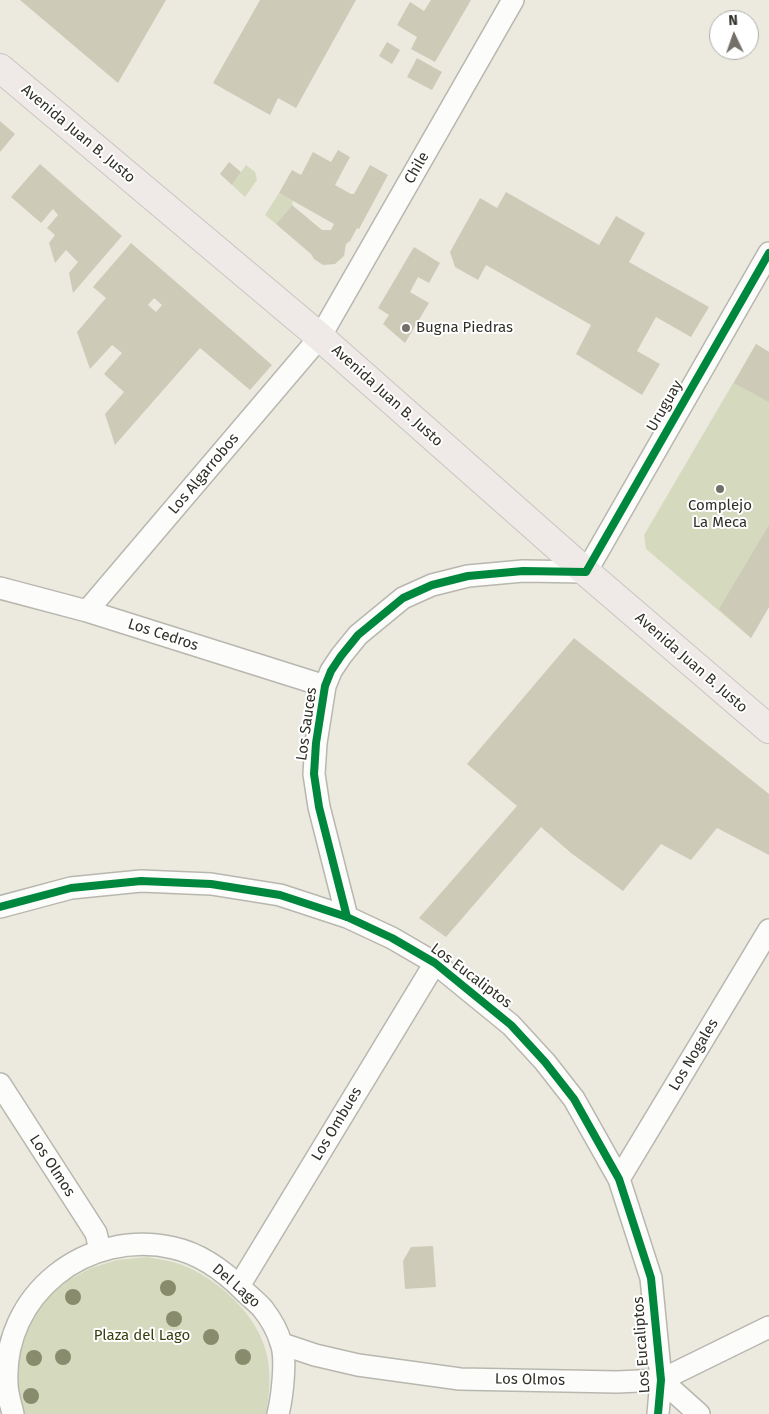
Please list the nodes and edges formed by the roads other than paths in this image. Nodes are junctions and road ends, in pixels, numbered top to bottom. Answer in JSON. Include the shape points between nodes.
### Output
{"nodes":[{"id":1,"x":513,"y":0,"type":"edge"},
{"id":2,"x":0,"y":68,"type":"edge"},
{"id":3,"x":769,"y":254,"type":"edge"},
{"id":4,"x":320,"y":337,"type":"junction"},
{"id":5,"x":586,"y":572,"type":"junction"},
{"id":6,"x":0,"y":588,"type":"edge"},
{"id":7,"x":87,"y":611,"type":"junction"},
{"id":8,"x":325,"y":686,"type":"junction"},
{"id":9,"x":769,"y":729,"type":"edge"},
{"id":10,"x":0,"y":907,"type":"edge"},
{"id":11,"x":347,"y":917,"type":"junction"},
{"id":12,"x":769,"y":930,"type":"edge"},
{"id":13,"x":435,"y":963,"type":"junction"},
{"id":14,"x":0,"y":1084,"type":"edge"},
{"id":15,"x":619,"y":1179,"type":"junction"},
{"id":16,"x":100,"y":1250,"type":"junction"},
{"id":17,"x":239,"y":1286,"type":"junction"},
{"id":18,"x":769,"y":1327,"type":"edge"},
{"id":19,"x":282,"y":1344,"type":"junction"},
{"id":20,"x":4,"y":1359,"type":"edge"},
{"id":21,"x":661,"y":1380,"type":"junction"},
{"id":22,"x":13,"y":1414,"type":"edge"},
{"id":23,"x":278,"y":1414,"type":"edge"},
{"id":24,"x":658,"y":1414,"type":"edge"},
{"id":25,"x":699,"y":1414,"type":"edge"}],
"edges":[{"from":1,"to":4,"type":"street","name":"Chile"},
{"from":2,"to":4,"type":"main road","name":"Avenida Juan B. Justo"},
{"from":3,"to":5,"type":"street","name":"Uruguay"},
{"from":4,"to":5,"type":"main road","name":"Avenida Juan B. Justo"},
{"from":4,"to":7,"type":"street","name":"Los Algarrobos"},
{"from":5,"to":8,"type":"street","name":"Los Sauces","via":[[523,571],[468,576],[403,598],[358,635],[331,671]]},
{"from":5,"to":9,"type":"main road","name":"Avenida Juan B. Justo"},
{"from":6,"to":7,"type":"street","name":"Los Cedros"},
{"from":7,"to":8,"type":"street","name":"Los Cedros"},
{"from":8,"to":11,"type":"street","name":"Los Sauces","via":[[314,774],[319,807]]},
{"from":10,"to":11,"type":"street","name":"Los Eucaliptos","via":[[72,888],[141,881],[211,884],[280,895]]},
{"from":11,"to":13,"type":"street","name":"Los Eucaliptos"},
{"from":12,"to":15,"type":"street","name":"Los Nogales"},
{"from":13,"to":15,"type":"street","name":"Los Eucaliptos","via":[[511,1024],[545,1062],[574,1099]]},
{"from":13,"to":17,"type":"street","name":"Los Ombues"},
{"from":14,"to":16,"type":"street","name":"Los Olmos","via":[[96,1232]]},
{"from":15,"to":21,"type":"street","name":"Los Eucaliptos","via":[[651,1278]]},
{"from":16,"to":17,"type":"street","name":"Del Lago","via":[[137,1244],[174,1248],[209,1262]]},
{"from":16,"to":20,"type":"street","name":"Del Lago","via":[[65,1266],[37,1292],[22,1313]]},
{"from":17,"to":19,"type":"street","name":"Del Lago","via":[[264,1310]]},
{"from":18,"to":21,"type":"street","name":"Los Olmos"},
{"from":19,"to":21,"type":"street","name":"Los Olmos","via":[[358,1365],[460,1379]]},
{"from":19,"to":23,"type":"street","name":"Del Lago","via":[[284,1377]]},
{"from":20,"to":22,"type":"street","name":"Del Lago"},
{"from":21,"to":24,"type":"street","name":"Los Eucaliptos"},
{"from":21,"to":25,"type":"street"}]}
